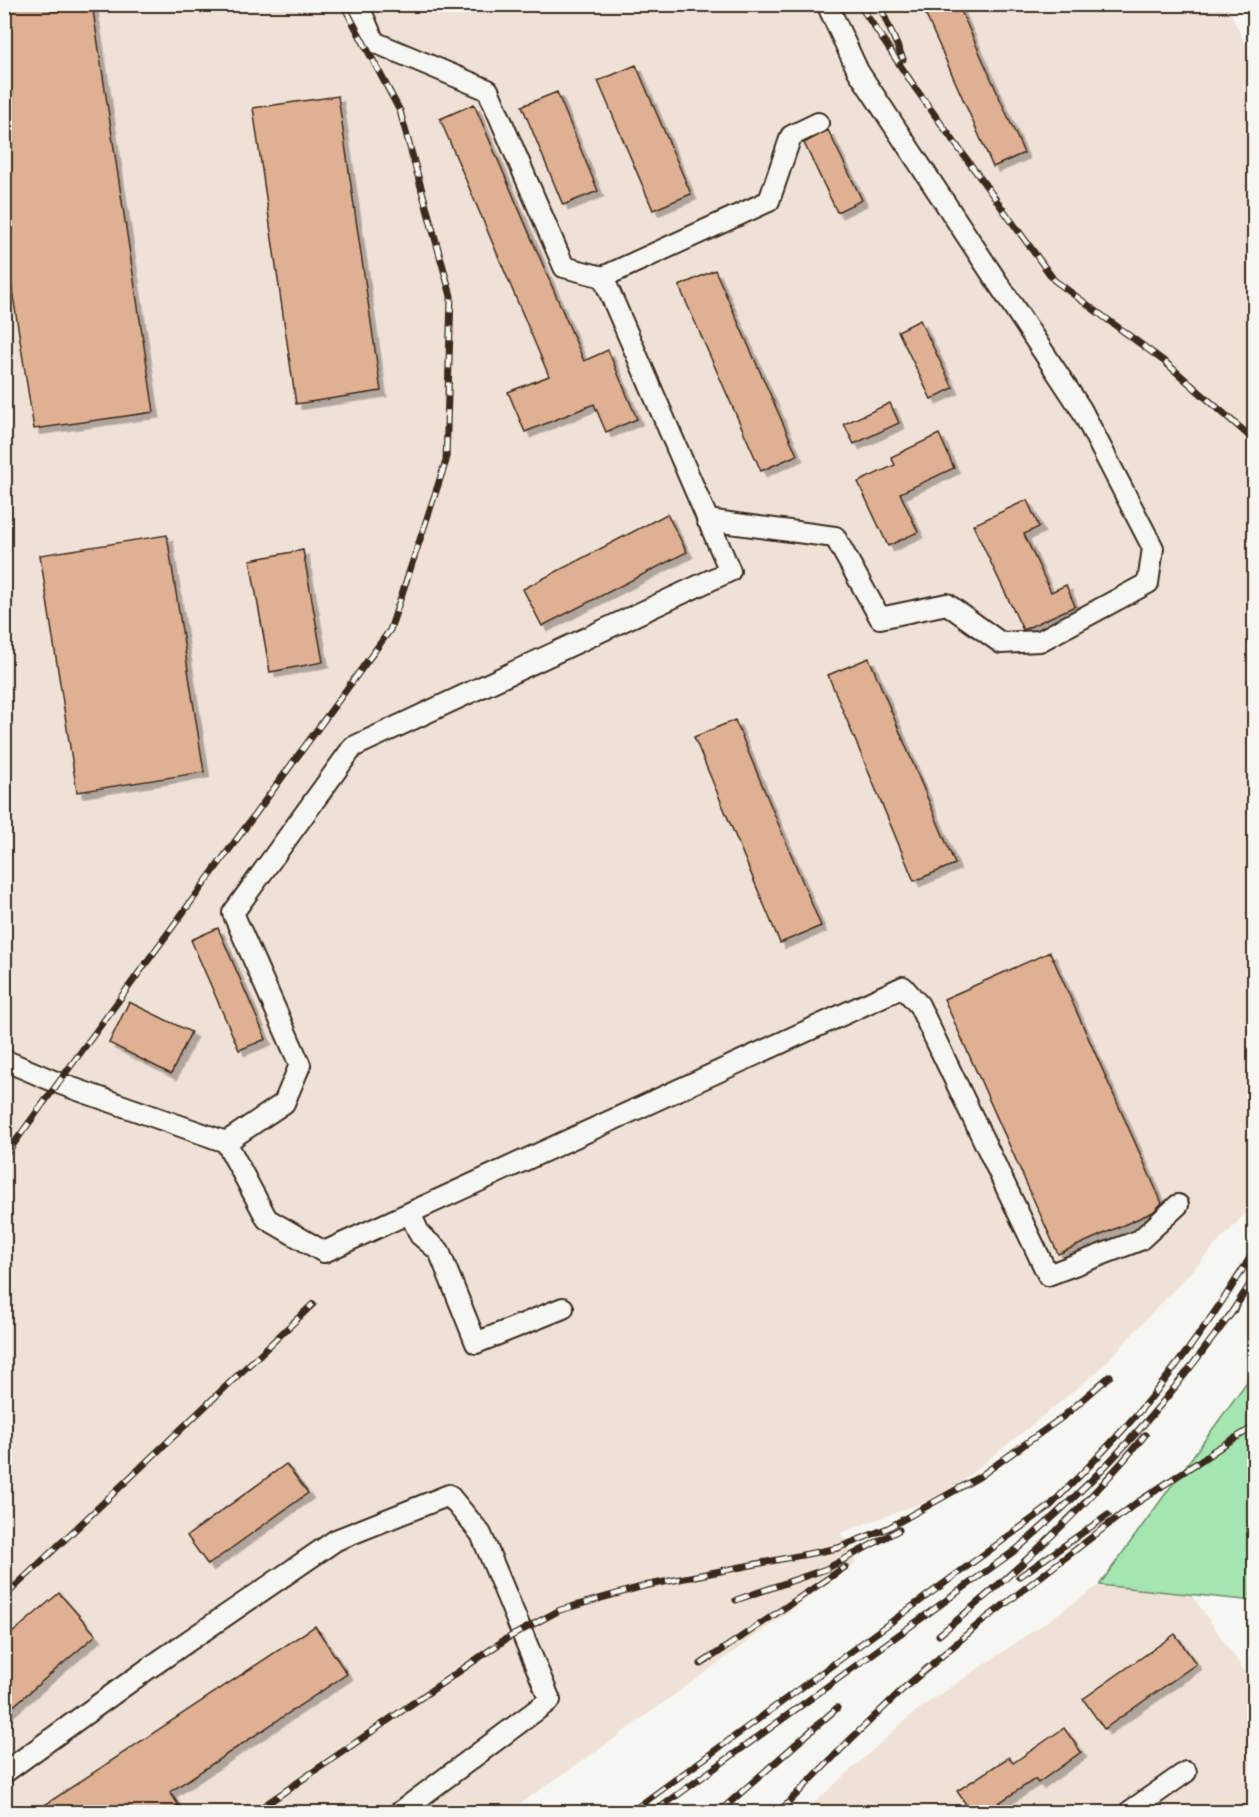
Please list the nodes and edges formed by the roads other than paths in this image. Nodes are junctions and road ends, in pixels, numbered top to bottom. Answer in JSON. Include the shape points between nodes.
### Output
{"nodes":[{"id":1,"x":358,"y":4,"type":"edge"},
{"id":2,"x":827,"y":4,"type":"edge"},
{"id":3,"x":818,"y":123,"type":"dead end"},
{"id":4,"x":603,"y":277,"type":"junction"},
{"id":5,"x":707,"y":520,"type":"junction"},
{"id":6,"x":4,"y":1060,"type":"edge"},
{"id":7,"x":226,"y":1142,"type":"junction"},
{"id":8,"x":1178,"y":1205,"type":"dead end"},
{"id":9,"x":410,"y":1213,"type":"junction"},
{"id":10,"x":563,"y":1308,"type":"dead end"},
{"id":11,"x":1186,"y":1772,"type":"dead end"},
{"id":12,"x":4,"y":1773,"type":"edge"},
{"id":13,"x":400,"y":1812,"type":"edge"},
{"id":14,"x":1129,"y":1812,"type":"edge"}],
"edges":[{"from":1,"to":4,"type":"street","via":[[374,42],[488,90],[564,267]]},
{"from":2,"to":5,"type":"street","via":[[858,71],[1081,409],[1153,548],[1148,583],[1041,641],[1001,644],[947,604],[880,618],[835,537]]},
{"from":3,"to":4,"type":"street","via":[[791,136],[769,201]]},
{"from":4,"to":5,"type":"street"},
{"from":5,"to":7,"type":"street","via":[[729,572],[353,747],[233,914],[300,1065],[284,1102]]},
{"from":6,"to":7,"type":"street"},
{"from":7,"to":9,"type":"street","via":[[267,1219],[324,1252]]},
{"from":8,"to":9,"type":"street","via":[[1140,1240],[1048,1275],[919,1005],[903,987]]},
{"from":9,"to":10,"type":"street","via":[[420,1234],[439,1251],[476,1343]]},
{"from":11,"to":14,"type":"street"},
{"from":12,"to":13,"type":"street","via":[[336,1540],[448,1495],[482,1534],[550,1700]]}]}
